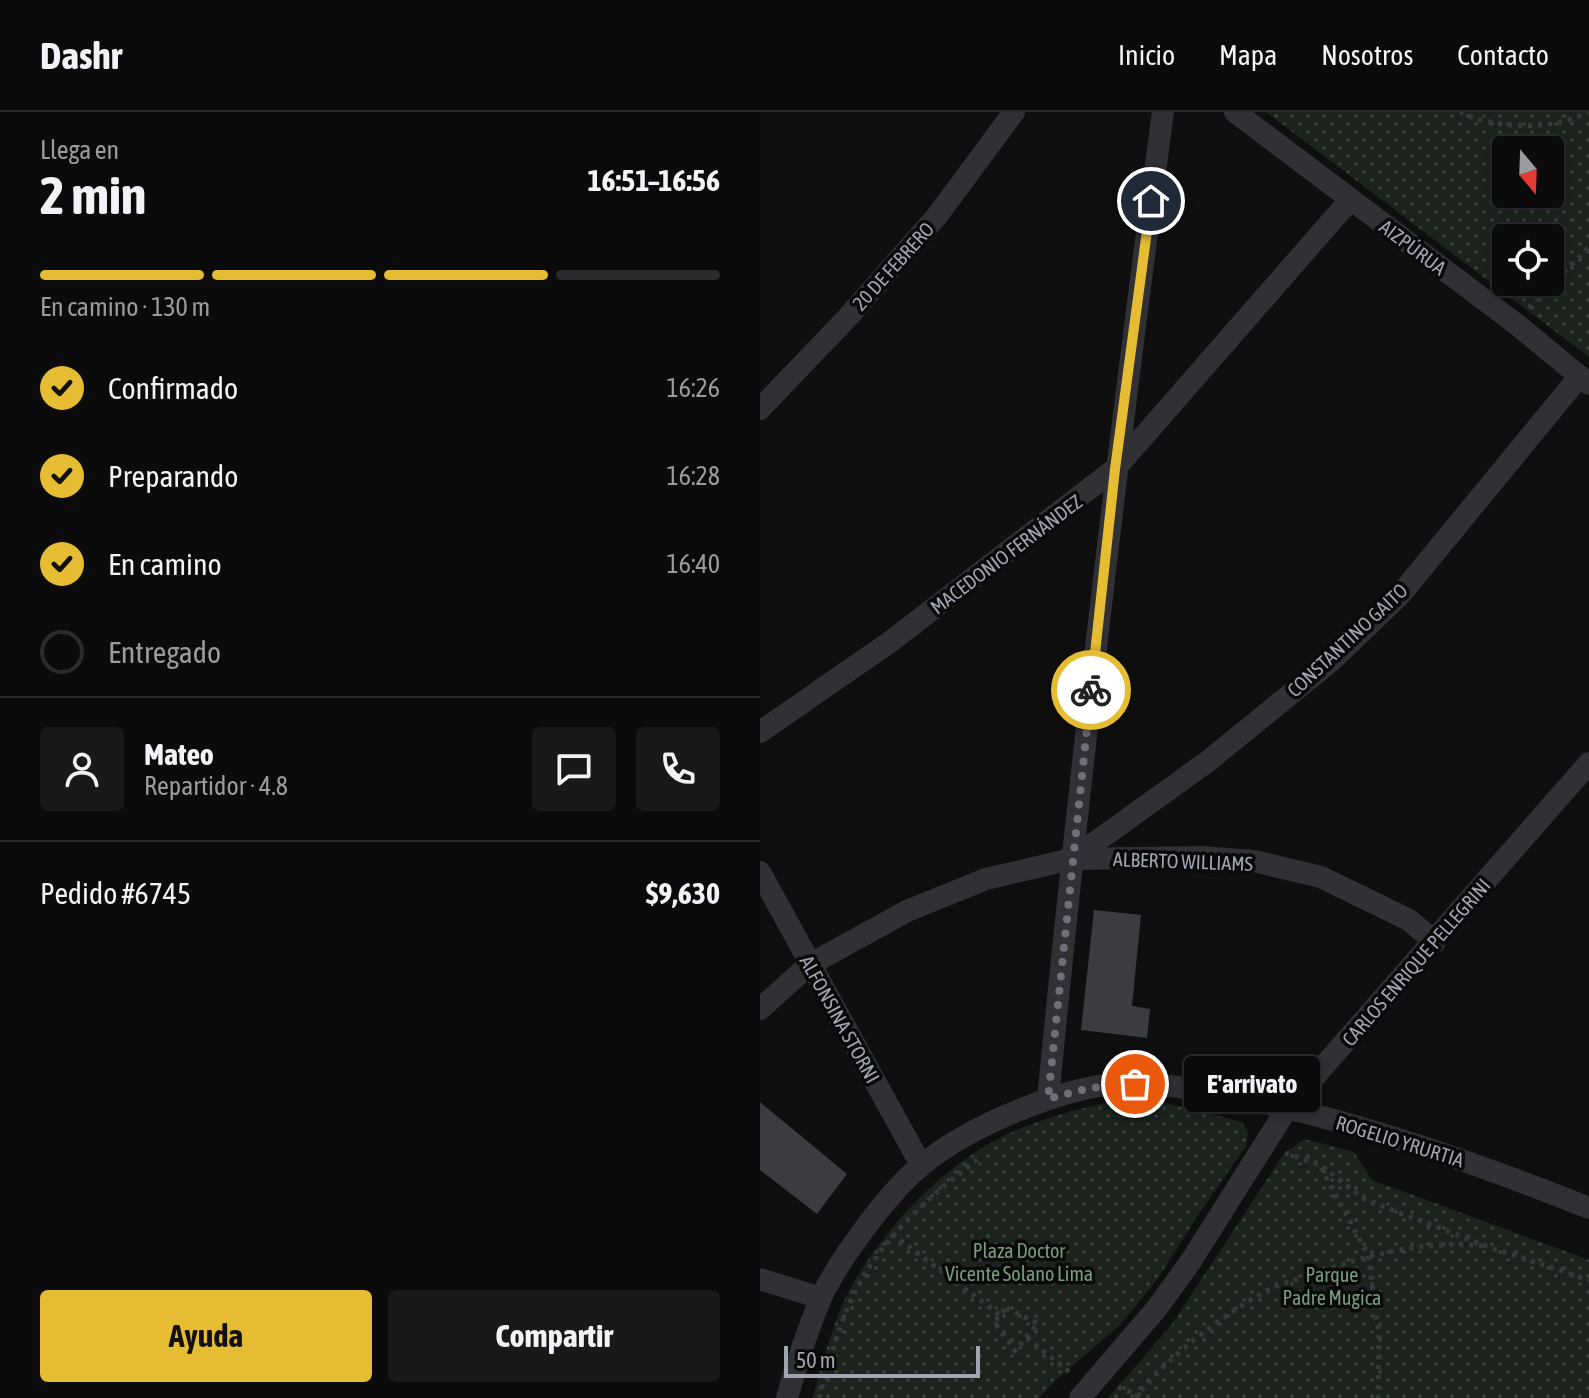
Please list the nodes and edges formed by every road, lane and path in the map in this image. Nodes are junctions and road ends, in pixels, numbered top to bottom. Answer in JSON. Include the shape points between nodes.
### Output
{"nodes":[{"id":1,"x":1014,"y":112,"type":"edge"},
{"id":2,"x":1163,"y":112,"type":"edge"},
{"id":3,"x":1235,"y":112,"type":"edge"},
{"id":4,"x":1460,"y":112,"type":"edge"},
{"id":5,"x":1587,"y":112,"type":"edge"},
{"id":6,"x":1350,"y":200,"type":"junction"},
{"id":7,"x":1589,"y":247,"type":"edge"},
{"id":8,"x":1515,"y":323,"type":"junction"},
{"id":9,"x":1584,"y":380,"type":"edge"},
{"id":10,"x":760,"y":409,"type":"edge"},
{"id":11,"x":1115,"y":469,"type":"junction"},
{"id":12,"x":760,"y":732,"type":"edge"},
{"id":13,"x":1589,"y":763,"type":"edge"},
{"id":14,"x":1072,"y":859,"type":"junction"},
{"id":15,"x":760,"y":872,"type":"edge"},
{"id":16,"x":1435,"y":942,"type":"junction"},
{"id":17,"x":809,"y":965,"type":"junction"},
{"id":18,"x":760,"y":1009,"type":"edge"},
{"id":19,"x":1048,"y":1099,"type":"junction"},
{"id":20,"x":1288,"y":1107,"type":"junction"},
{"id":21,"x":994,"y":1147,"type":"dead end"},
{"id":22,"x":1264,"y":1147,"type":"junction"},
{"id":23,"x":1319,"y":1164,"type":"junction"},
{"id":24,"x":921,"y":1165,"type":"junction"},
{"id":25,"x":1589,"y":1208,"type":"edge"},
{"id":26,"x":873,"y":1218,"type":"junction"},
{"id":27,"x":894,"y":1236,"type":"junction"},
{"id":28,"x":1486,"y":1246,"type":"junction"},
{"id":29,"x":1368,"y":1255,"type":"junction"},
{"id":30,"x":760,"y":1279,"type":"edge"},
{"id":31,"x":1589,"y":1280,"type":"edge"},
{"id":32,"x":821,"y":1298,"type":"junction"},
{"id":33,"x":1000,"y":1315,"type":"junction"},
{"id":34,"x":1027,"y":1338,"type":"junction"},
{"id":35,"x":1084,"y":1393,"type":"edge"},
{"id":36,"x":787,"y":1398,"type":"edge"},
{"id":37,"x":819,"y":1398,"type":"edge"},
{"id":38,"x":1135,"y":1398,"type":"edge"},
{"id":39,"x":1378,"y":1398,"type":"edge"}],
"edges":[{"from":1,"to":10,"type":"street","name":"20 DE FEBRERO","via":[[937,216]]},
{"from":2,"to":11,"type":"street"},
{"from":3,"to":6,"type":"street","name":"AIZPÚRUA"},
{"from":4,"to":5,"type":"path","via":[[1473,119],[1535,127]]},
{"from":6,"to":8,"type":"street","name":"AIZPÚRUA"},
{"from":6,"to":11,"type":"street","name":"MACEDONIO FERNÁNDEZ"},
{"from":7,"to":8,"type":"path"},
{"from":8,"to":9,"type":"street","name":"AIZPÚRUA"},
{"from":9,"to":14,"type":"street","name":"CONSTANTINO GAITO","via":[[1400,595],[1330,662],[1207,762]]},
{"from":11,"to":12,"type":"street","name":"MACEDONIO FERNÁNDEZ","via":[[890,642]]},
{"from":11,"to":14,"type":"street"},
{"from":13,"to":16,"type":"street","name":"CARLOS ENRIQUE PELLEGRINI"},
{"from":14,"to":16,"type":"street","name":"ALBERTO WILLIAMS","via":[[1201,857],[1268,864],[1321,877],[1409,920]]},
{"from":14,"to":17,"type":"street","name":"ALBERTO WILLIAMS","via":[[986,879],[946,895]]},
{"from":14,"to":19,"type":"street"},
{"from":15,"to":17,"type":"street","name":"ALFONSINA STORNI"},
{"from":16,"to":20,"type":"street","name":"CARLOS ENRIQUE PELLEGRINI"},
{"from":17,"to":18,"type":"street","name":"ALBERTO WILLIAMS"},
{"from":17,"to":24,"type":"street","name":"ALFONSINA STORNI"},
{"from":19,"to":20,"type":"street","name":"ROGELIO YRURTIA","via":[[1115,1084],[1156,1084]]},
{"from":19,"to":24,"type":"street","name":"ROGELIO YRURTIA","via":[[978,1129]]},
{"from":20,"to":22,"type":"street","name":"CARLOS ENRIQUE PELLEGRINI"},
{"from":20,"to":25,"type":"street","name":"ROGELIO YRURTIA","via":[[1464,1159]]},
{"from":21,"to":27,"type":"path","via":[[946,1182]]},
{"from":22,"to":23,"type":"path"},
{"from":22,"to":35,"type":"street","name":"CARLOS ENRIQUE PELLEGRINI","via":[[1157,1308]]},
{"from":23,"to":28,"type":"path","via":[[1364,1199]]},
{"from":23,"to":29,"type":"path"},
{"from":24,"to":26,"type":"street","name":"ROGELIO YRURTIA"},
{"from":26,"to":27,"type":"path"},
{"from":26,"to":32,"type":"street","name":"ROGELIO YRURTIA"},
{"from":27,"to":33,"type":"path"},
{"from":27,"to":37,"type":"path","via":[[861,1280]]},
{"from":28,"to":29,"type":"path","via":[[1422,1245]]},
{"from":28,"to":31,"type":"path"},
{"from":29,"to":38,"type":"path","via":[[1264,1292],[1191,1342]]},
{"from":29,"to":39,"type":"path","via":[[1379,1335]]},
{"from":30,"to":32,"type":"street"},
{"from":32,"to":36,"type":"street","name":"ROGELIO YRURTIA"},
{"from":33,"to":34,"type":"path","via":[[994,1322],[1015,1351]]},
{"from":33,"to":34,"type":"path","via":[[1006,1308],[1038,1323]]},
{"from":34,"to":35,"type":"path"}]}
